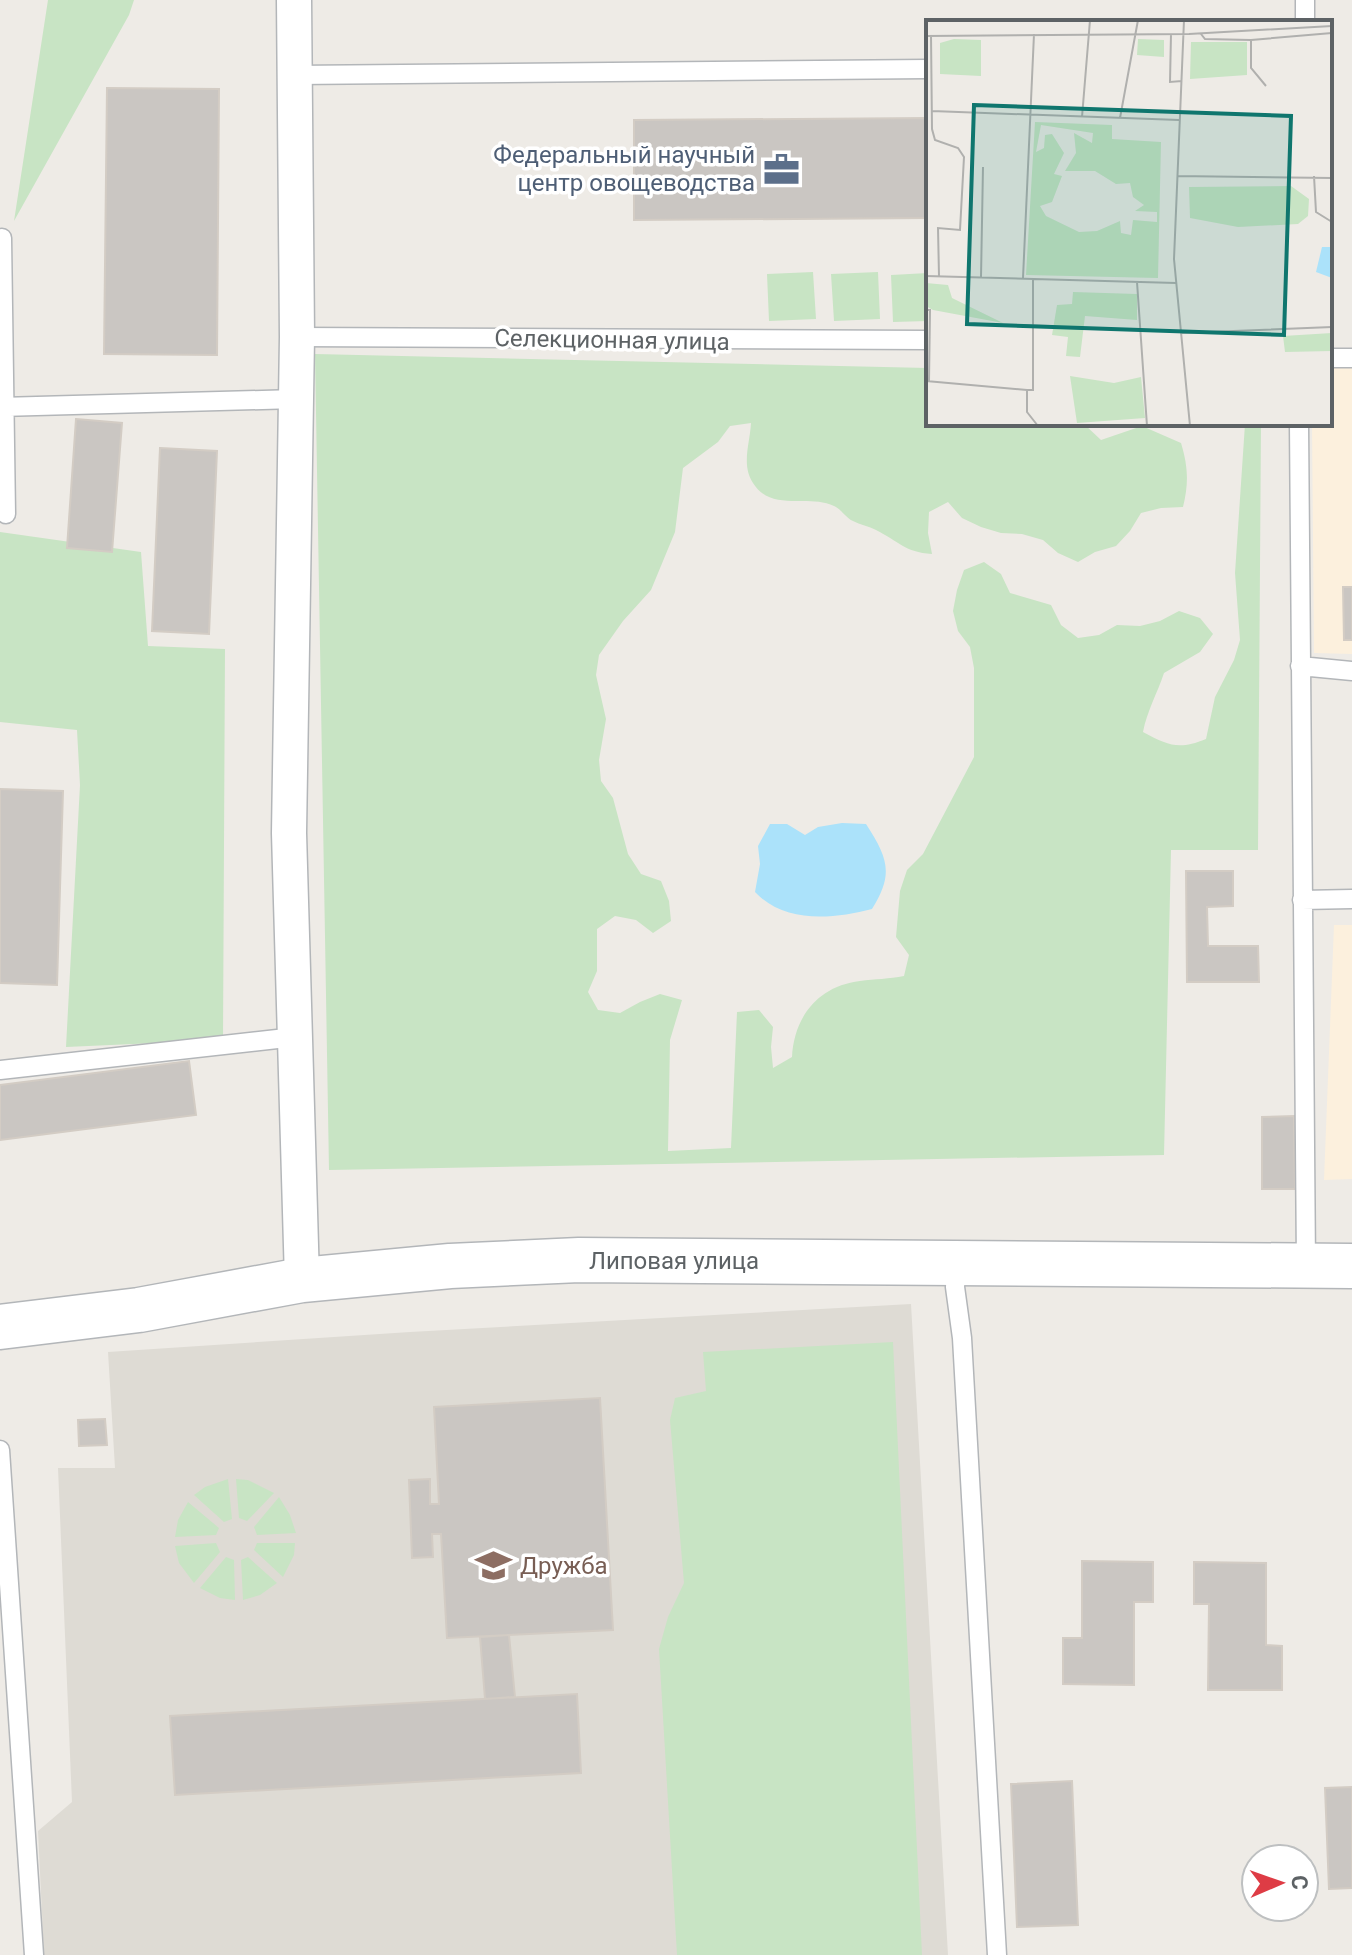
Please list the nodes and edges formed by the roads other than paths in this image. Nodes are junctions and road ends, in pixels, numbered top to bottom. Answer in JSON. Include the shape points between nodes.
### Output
{"nodes":[{"id":1,"x":294,"y":0,"type":"edge"},
{"id":2,"x":926,"y":69,"type":"edge"},
{"id":3,"x":295,"y":75,"type":"junction"},
{"id":4,"x":2,"y":238,"type":"edge"},
{"id":5,"x":297,"y":337,"type":"junction"},
{"id":6,"x":926,"y":340,"type":"edge"},
{"id":7,"x":296,"y":399,"type":"junction"},
{"id":8,"x":3,"y":407,"type":"edge"},
{"id":9,"x":1299,"y":426,"type":"edge"},
{"id":10,"x":6,"y":514,"type":"dead end"},
{"id":11,"x":1300,"y":666,"type":"junction"},
{"id":12,"x":1352,"y":671,"type":"edge"},
{"id":13,"x":1352,"y":899,"type":"edge"},
{"id":14,"x":1302,"y":900,"type":"junction"},
{"id":15,"x":295,"y":1037,"type":"junction"},
{"id":16,"x":0,"y":1070,"type":"edge"},
{"id":17,"x":957,"y":1262,"type":"junction"},
{"id":18,"x":1306,"y":1265,"type":"junction"},
{"id":19,"x":1352,"y":1266,"type":"edge"},
{"id":20,"x":302,"y":1280,"type":"junction"},
{"id":21,"x":0,"y":1327,"type":"edge"},
{"id":22,"x":0,"y":1450,"type":"edge"},
{"id":23,"x":34,"y":1955,"type":"edge"},
{"id":24,"x":997,"y":1955,"type":"edge"}],
"edges":[{"from":1,"to":3,"type":"street"},
{"from":2,"to":3,"type":"lane"},
{"from":3,"to":5,"type":"street"},
{"from":4,"to":8,"type":"lane"},
{"from":5,"to":6,"type":"lane","name":"Селекционная улица"},
{"from":5,"to":7,"type":"street"},
{"from":7,"to":8,"type":"lane"},
{"from":7,"to":15,"type":"street","via":[[289,833]]},
{"from":8,"to":10,"type":"lane"},
{"from":9,"to":11,"type":"lane"},
{"from":11,"to":12,"type":"lane"},
{"from":11,"to":14,"type":"lane"},
{"from":13,"to":14,"type":"lane"},
{"from":14,"to":18,"type":"lane"},
{"from":15,"to":16,"type":"lane"},
{"from":15,"to":20,"type":"street"},
{"from":17,"to":18,"type":"street","name":"Липовая улица"},
{"from":17,"to":20,"type":"street","name":"Липовая улица","via":[[579,1260]]},
{"from":17,"to":24,"type":"lane"},
{"from":18,"to":19,"type":"street","name":"Липовая улица"},
{"from":20,"to":21,"type":"street","name":"Липовая улица","via":[[139,1310]]},
{"from":22,"to":23,"type":"lane"}]}
